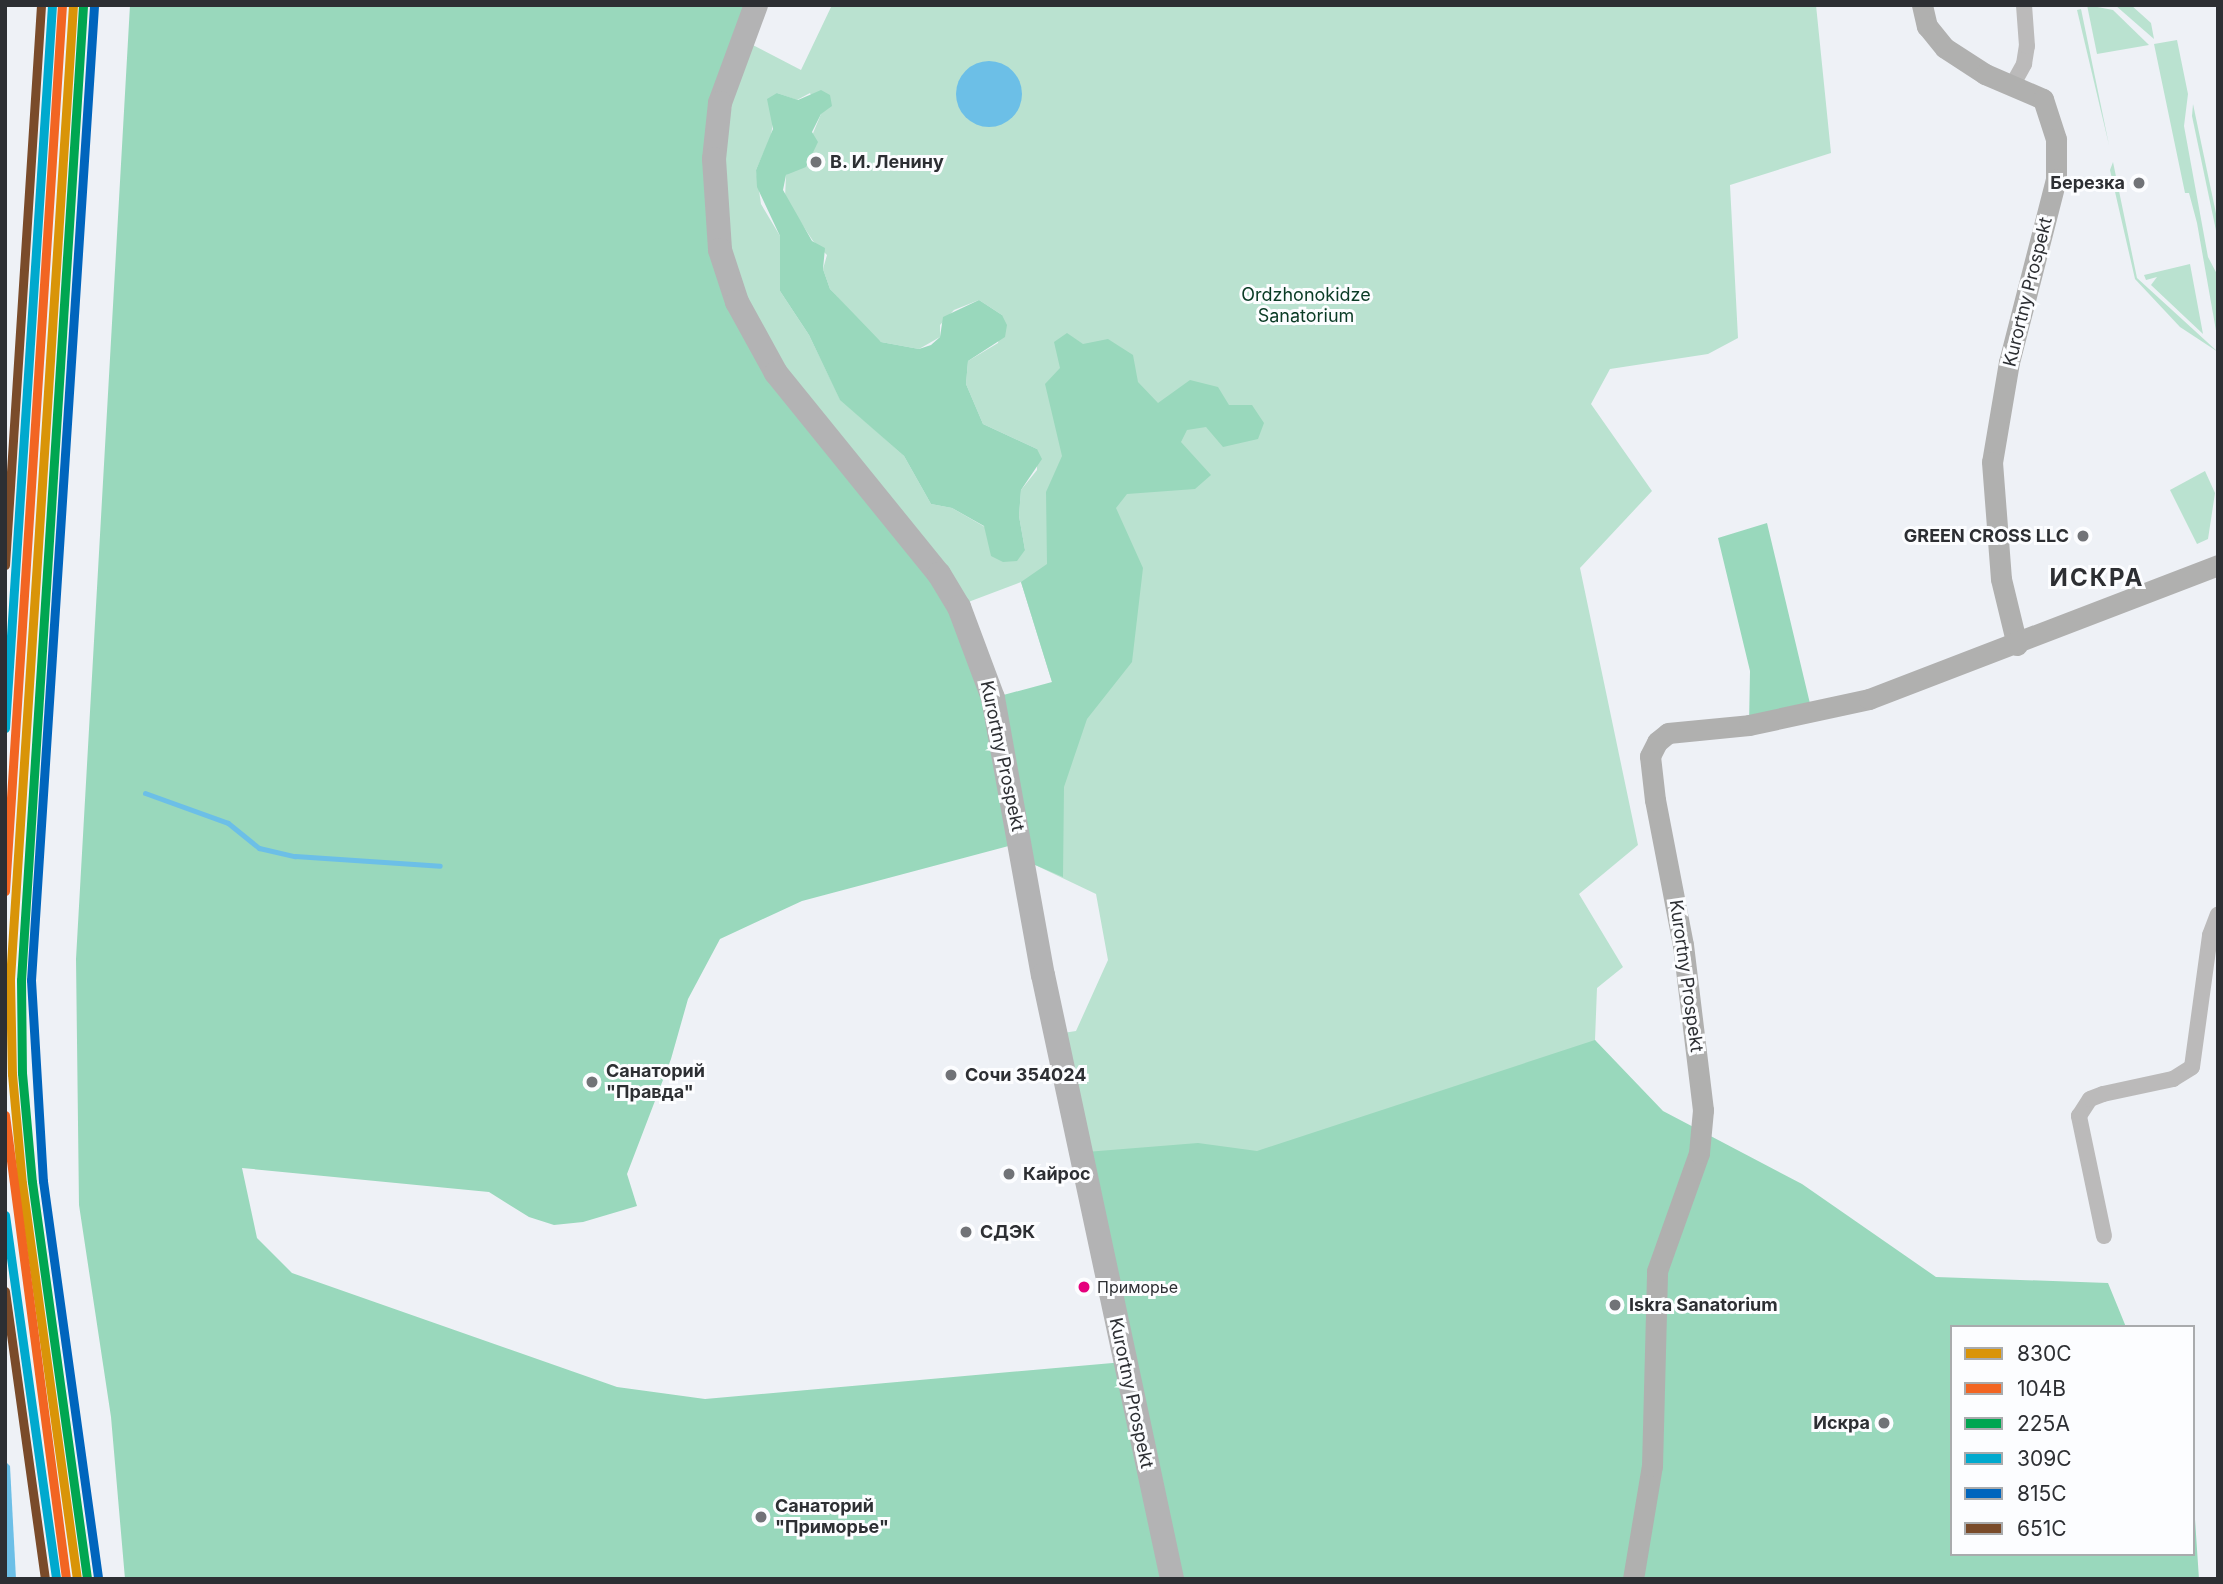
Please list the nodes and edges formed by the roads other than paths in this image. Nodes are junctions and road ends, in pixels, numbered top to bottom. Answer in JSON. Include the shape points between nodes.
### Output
{"nodes":[{"id":1,"x":756,"y":5,"type":"edge"},
{"id":2,"x":1922,"y":5,"type":"edge"},
{"id":3,"x":2024,"y":5,"type":"edge"},
{"id":4,"x":2013,"y":84,"type":"junction"},
{"id":5,"x":2218,"y":565,"type":"edge"},
{"id":6,"x":2017,"y":645,"type":"junction"},
{"id":7,"x":2218,"y":914,"type":"edge"},
{"id":8,"x":2104,"y":1236,"type":"dead end"},
{"id":9,"x":1172,"y":1579,"type":"edge"},
{"id":10,"x":1633,"y":1579,"type":"edge"}],
"edges":[{"from":1,"to":9,"type":"main road","name":"Kurortny Prospekt","via":[[720,103],[714,159],[720,250],[737,302],[775,373],[939,574],[963,617],[993,698],[1043,975]]},
{"from":2,"to":4,"type":"street","name":"Kurortny Prospekt","via":[[1927,26],[1945,48],[1985,74]]},
{"from":3,"to":4,"type":"street","via":[[2027,46]]},
{"from":4,"to":6,"type":"street","name":"Kurortny Prospekt","via":[[2043,99],[2056,139],[2054,188],[2009,362],[1992,462],[2001,579]]},
{"from":5,"to":6,"type":"street","name":"Kurortny Prospekt"},
{"from":6,"to":10,"type":"street","name":"Kurortny Prospekt","via":[[1869,699],[1749,725],[1668,733],[1650,756],[1685,956],[1703,1110],[1699,1153],[1657,1271],[1652,1466]]},
{"from":7,"to":8,"type":"street","via":[[2210,935],[2192,1067],[2173,1079],[2090,1099],[2079,1116]]}]}
